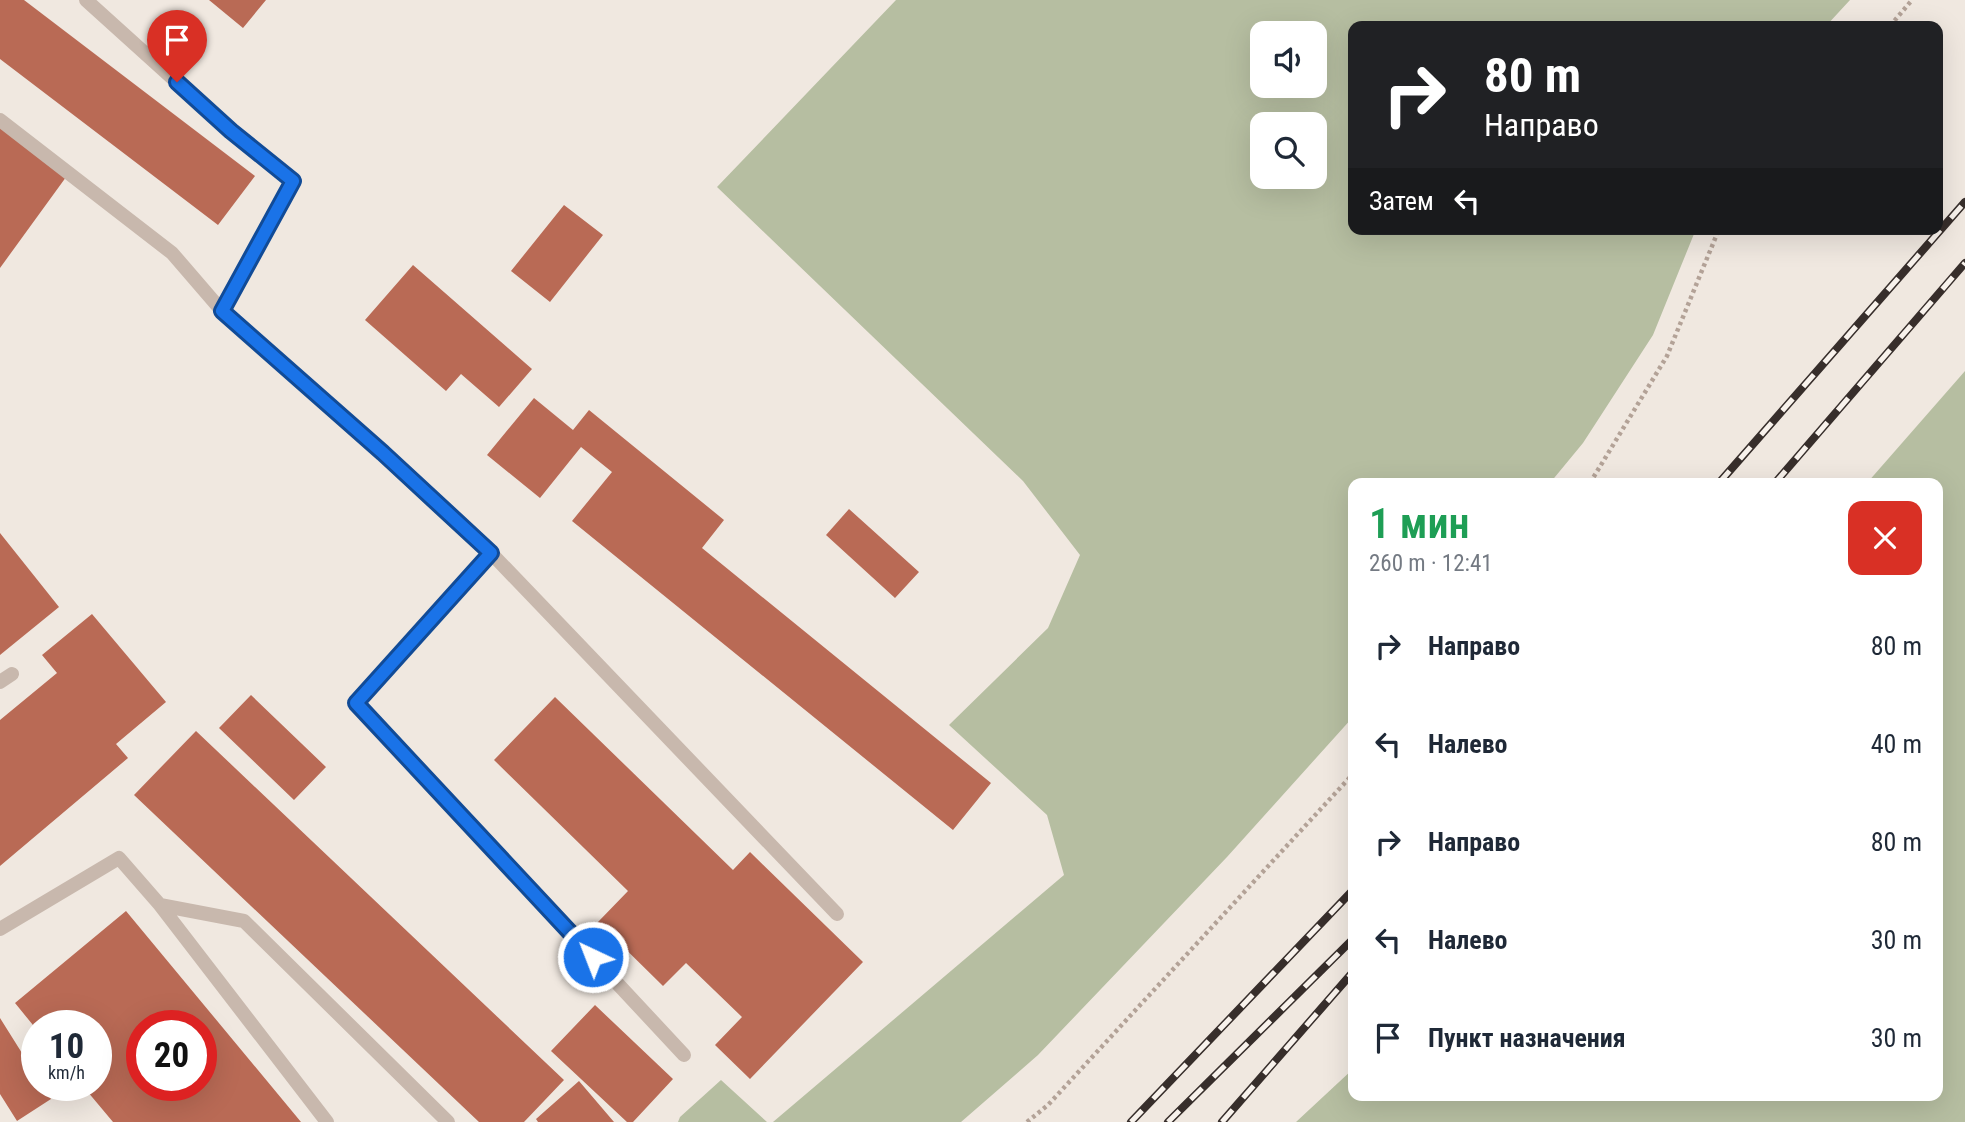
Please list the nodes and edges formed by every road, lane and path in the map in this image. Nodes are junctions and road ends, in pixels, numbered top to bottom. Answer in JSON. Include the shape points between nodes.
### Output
{"nodes":[{"id":1,"x":86,"y":0,"type":"edge"},
{"id":2,"x":1912,"y":0,"type":"edge"},
{"id":3,"x":1894,"y":21,"type":"edge"},
{"id":4,"x":0,"y":120,"type":"edge"},
{"id":5,"x":1717,"y":235,"type":"edge"},
{"id":6,"x":222,"y":311,"type":"junction"},
{"id":7,"x":1593,"y":478,"type":"edge"},
{"id":8,"x":491,"y":553,"type":"junction"},
{"id":9,"x":1348,"y":779,"type":"edge"},
{"id":10,"x":160,"y":905,"type":"junction"},
{"id":11,"x":837,"y":914,"type":"dead end"},
{"id":12,"x":0,"y":929,"type":"edge"},
{"id":13,"x":684,"y":1055,"type":"dead end"},
{"id":14,"x":327,"y":1122,"type":"edge"},
{"id":15,"x":448,"y":1122,"type":"edge"},
{"id":16,"x":1027,"y":1122,"type":"edge"}],
"edges":[{"from":1,"to":6,"type":"lane","via":[[293,181]]},
{"from":2,"to":3,"type":"path"},
{"from":4,"to":6,"type":"lane","via":[[172,253]]},
{"from":5,"to":7,"type":"path","via":[[1667,356]]},
{"from":6,"to":8,"type":"lane"},
{"from":8,"to":11,"type":"lane"},
{"from":8,"to":13,"type":"lane","via":[[356,703]]},
{"from":9,"to":16,"type":"path","via":[[1048,1105]]},
{"from":10,"to":12,"type":"lane","via":[[119,858]]},
{"from":10,"to":14,"type":"lane"},
{"from":10,"to":15,"type":"lane","via":[[244,921]]}]}
